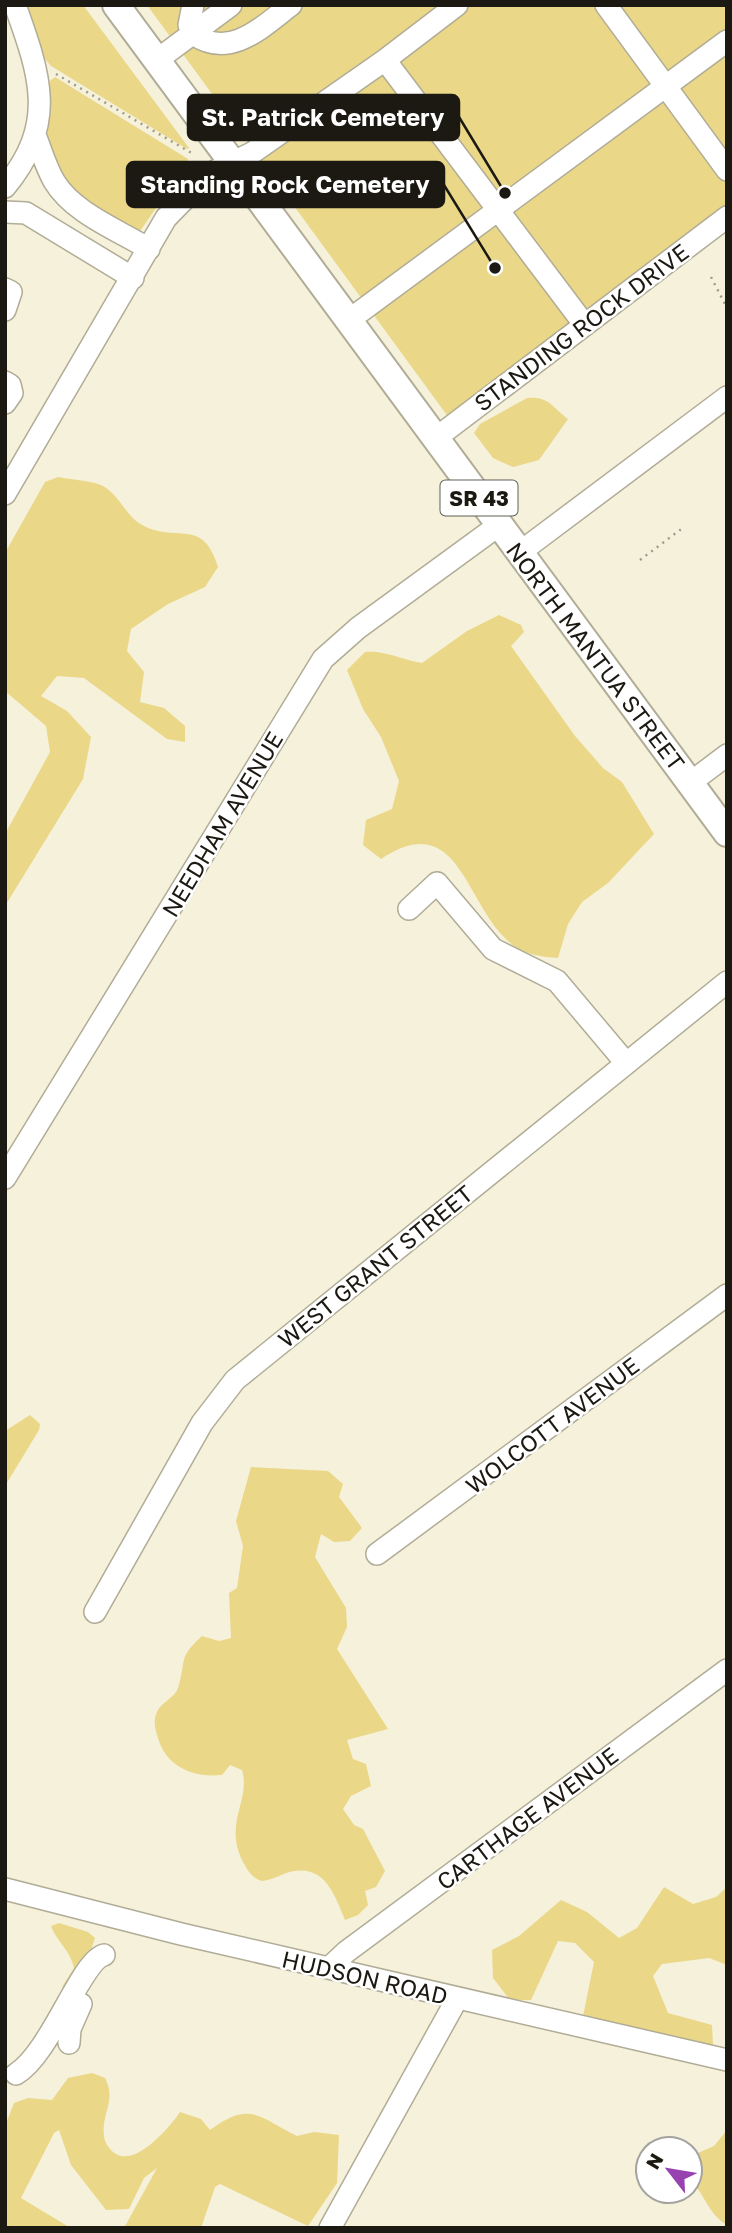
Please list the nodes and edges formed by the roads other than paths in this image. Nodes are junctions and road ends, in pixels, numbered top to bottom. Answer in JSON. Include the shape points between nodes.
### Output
{"nodes":[{"id":1,"x":15,"y":5,"type":"edge"},
{"id":2,"x":116,"y":5,"type":"edge"},
{"id":3,"x":193,"y":5,"type":"edge"},
{"id":4,"x":231,"y":5,"type":"edge"},
{"id":5,"x":291,"y":5,"type":"edge"},
{"id":6,"x":457,"y":5,"type":"edge"},
{"id":7,"x":606,"y":5,"type":"edge"},
{"id":8,"x":192,"y":34,"type":"junction"},
{"id":9,"x":727,"y":41,"type":"edge"},
{"id":10,"x":157,"y":60,"type":"junction"},
{"id":11,"x":386,"y":60,"type":"junction"},
{"id":12,"x":666,"y":86,"type":"junction"},
{"id":13,"x":36,"y":135,"type":"junction"},
{"id":14,"x":232,"y":162,"type":"junction"},
{"id":15,"x":727,"y":170,"type":"edge"},
{"id":16,"x":5,"y":187,"type":"edge"},
{"id":17,"x":498,"y":209,"type":"junction"},
{"id":18,"x":5,"y":212,"type":"edge"},
{"id":19,"x":727,"y":217,"type":"edge"},
{"id":20,"x":149,"y":249,"type":"junction"},
{"id":21,"x":133,"y":278,"type":"junction"},
{"id":22,"x":5,"y":289,"type":"edge"},
{"id":23,"x":5,"y":310,"type":"edge"},
{"id":24,"x":349,"y":320,"type":"junction"},
{"id":25,"x":584,"y":324,"type":"junction"},
{"id":26,"x":5,"y":382,"type":"edge"},
{"id":27,"x":727,"y":397,"type":"edge"},
{"id":28,"x":5,"y":403,"type":"edge"},
{"id":29,"x":436,"y":438,"type":"junction"},
{"id":30,"x":5,"y":494,"type":"edge"},
{"id":31,"x":499,"y":525,"type":"junction"},
{"id":32,"x":519,"y":553,"type":"junction"},
{"id":33,"x":727,"y":755,"type":"edge"},
{"id":34,"x":690,"y":783,"type":"junction"},
{"id":35,"x":727,"y":833,"type":"edge"},
{"id":36,"x":409,"y":909,"type":"dead end"},
{"id":37,"x":727,"y":982,"type":"edge"},
{"id":38,"x":626,"y":1063,"type":"junction"},
{"id":39,"x":5,"y":1178,"type":"edge"},
{"id":40,"x":727,"y":1295,"type":"edge"},
{"id":41,"x":377,"y":1554,"type":"dead end"},
{"id":42,"x":95,"y":1612,"type":"dead end"},
{"id":43,"x":727,"y":1670,"type":"edge"},
{"id":44,"x":5,"y":1889,"type":"edge"},
{"id":45,"x":118,"y":1919,"type":"junction"},
{"id":46,"x":104,"y":1955,"type":"junction"},
{"id":47,"x":329,"y":1968,"type":"junction"},
{"id":48,"x":457,"y":1999,"type":"junction"},
{"id":49,"x":69,"y":2043,"type":"dead end"},
{"id":50,"x":727,"y":2060,"type":"edge"},
{"id":51,"x":16,"y":2074,"type":"dead end"},
{"id":52,"x":330,"y":2228,"type":"edge"}],
"edges":[{"from":1,"to":13,"type":"street","via":[[35,61],[41,95]]},
{"from":2,"to":10,"type":"main road","name":"NORTH MANTUA STREET","number":"SR 43"},
{"from":3,"to":8,"type":"street"},
{"from":4,"to":8,"type":"street"},
{"from":5,"to":8,"type":"street","via":[[245,40],[211,43]]},
{"from":6,"to":11,"type":"street"},
{"from":7,"to":12,"type":"street"},
{"from":8,"to":10,"type":"street"},
{"from":9,"to":12,"type":"street"},
{"from":10,"to":14,"type":"main road","name":"NORTH MANTUA STREET","number":"SR 43"},
{"from":11,"to":14,"type":"street","via":[[252,153]]},
{"from":11,"to":17,"type":"street"},
{"from":12,"to":15,"type":"street"},
{"from":12,"to":17,"type":"street"},
{"from":13,"to":16,"type":"street"},
{"from":13,"to":20,"type":"street","via":[[62,192]]},
{"from":14,"to":20,"type":"street","via":[[209,174],[181,199]]},
{"from":14,"to":24,"type":"main road","name":"NORTH MANTUA STREET","number":"SR 43"},
{"from":17,"to":24,"type":"street"},
{"from":17,"to":25,"type":"street"},
{"from":18,"to":21,"type":"street","via":[[26,213]]},
{"from":19,"to":25,"type":"street","name":"STANDING ROCK DRIVE"},
{"from":20,"to":21,"type":"street"},
{"from":21,"to":30,"type":"street"},
{"from":22,"to":23,"type":"street","via":[[11,292]]},
{"from":24,"to":29,"type":"main road","name":"NORTH MANTUA STREET","number":"SR 43"},
{"from":25,"to":29,"type":"street","name":"STANDING ROCK DRIVE"},
{"from":26,"to":28,"type":"street","via":[[12,393]]},
{"from":27,"to":32,"type":"street"},
{"from":29,"to":31,"type":"main road","name":"NORTH MANTUA STREET","number":"SR 43"},
{"from":31,"to":32,"type":"main road","name":"NORTH MANTUA STREET","number":"SR 43"},
{"from":31,"to":39,"type":"street","name":"NEEDHAM AVENUE","via":[[323,659]]},
{"from":32,"to":34,"type":"main road","name":"NORTH MANTUA STREET","number":"SR 43"},
{"from":33,"to":34,"type":"street"},
{"from":34,"to":35,"type":"main road","name":"NORTH MANTUA STREET","number":"SR 43"},
{"from":36,"to":38,"type":"street","via":[[437,883],[493,949],[557,981]]},
{"from":37,"to":38,"type":"street","name":"WEST GRANT STREET"},
{"from":38,"to":42,"type":"street","name":"WEST GRANT STREET","via":[[223,1392]]},
{"from":40,"to":41,"type":"street","name":"WOLCOTT AVENUE"},
{"from":43,"to":47,"type":"street","name":"CARTHAGE AVENUE"},
{"from":44,"to":45,"type":"street","name":"HUDSON ROAD"},
{"from":45,"to":46,"type":"street"},
{"from":45,"to":47,"type":"street","name":"HUDSON ROAD"},
{"from":46,"to":49,"type":"street","via":[[70,2029]]},
{"from":46,"to":51,"type":"street","via":[[91,1965],[40,2050]]},
{"from":47,"to":48,"type":"street","name":"HUDSON ROAD"},
{"from":48,"to":50,"type":"street","name":"HUDSON ROAD"},
{"from":48,"to":52,"type":"street"}]}
